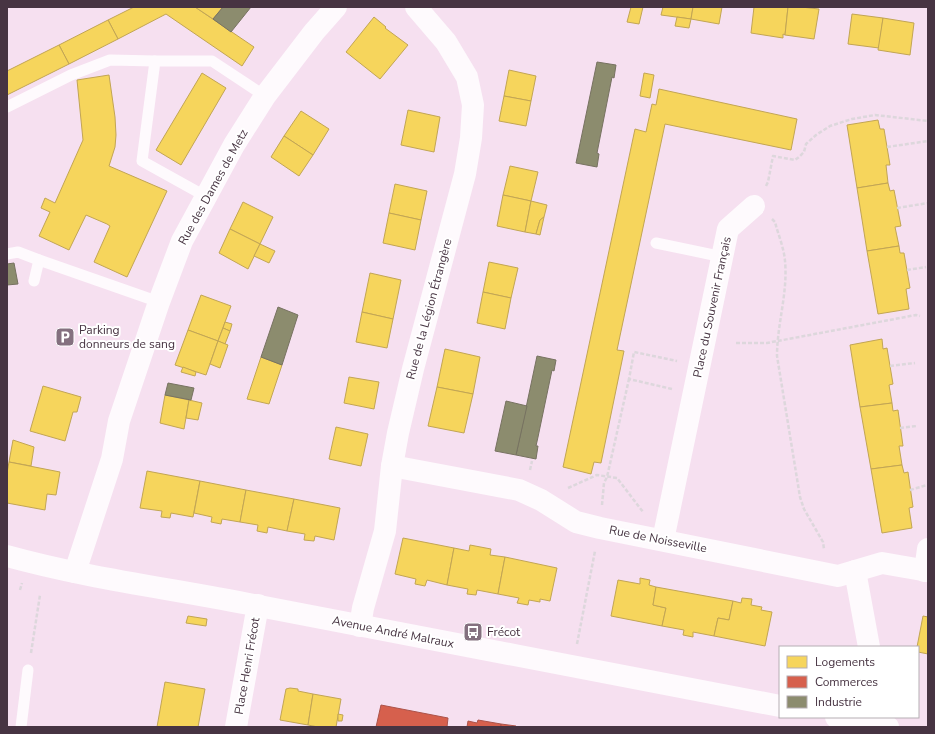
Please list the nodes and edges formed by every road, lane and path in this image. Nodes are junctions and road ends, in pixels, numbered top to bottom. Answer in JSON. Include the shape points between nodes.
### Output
{"nodes":[{"id":1,"x":336,"y":7,"type":"edge"},
{"id":2,"x":416,"y":7,"type":"edge"},
{"id":3,"x":155,"y":61,"type":"junction"},
{"id":4,"x":265,"y":96,"type":"junction"},
{"id":5,"x":7,"y":107,"type":"edge"},
{"id":6,"x":928,"y":122,"type":"edge"},
{"id":7,"x":928,"y":141,"type":"edge"},
{"id":8,"x":887,"y":146,"type":"dead end"},
{"id":9,"x":205,"y":196,"type":"junction"},
{"id":10,"x":928,"y":203,"type":"edge"},
{"id":11,"x":754,"y":206,"type":"junction"},
{"id":12,"x":897,"y":208,"type":"dead end"},
{"id":13,"x":656,"y":243,"type":"dead end"},
{"id":14,"x":7,"y":254,"type":"edge"},
{"id":15,"x":723,"y":257,"type":"junction"},
{"id":16,"x":40,"y":260,"type":"junction"},
{"id":17,"x":926,"y":267,"type":"dead end"},
{"id":18,"x":907,"y":270,"type":"dead end"},
{"id":19,"x":34,"y":281,"type":"dead end"},
{"id":20,"x":159,"y":302,"type":"junction"},
{"id":21,"x":920,"y":316,"type":"dead end"},
{"id":22,"x":777,"y":340,"type":"junction"},
{"id":23,"x":736,"y":343,"type":"dead end"},
{"id":24,"x":915,"y":363,"type":"dead end"},
{"id":25,"x":699,"y":365,"type":"junction"},
{"id":26,"x":890,"y":366,"type":"dead end"},
{"id":27,"x":629,"y":379,"type":"junction"},
{"id":28,"x":694,"y":394,"type":"junction"},
{"id":29,"x":917,"y":426,"type":"dead end"},
{"id":30,"x":900,"y":428,"type":"dead end"},
{"id":31,"x":532,"y":461,"type":"dead end"},
{"id":32,"x":392,"y":466,"type":"junction"},
{"id":33,"x":532,"y":474,"type":"dead end"},
{"id":34,"x":607,"y":477,"type":"junction"},
{"id":35,"x":927,"y":485,"type":"dead end"},
{"id":36,"x":564,"y":490,"type":"dead end"},
{"id":37,"x":910,"y":490,"type":"dead end"},
{"id":38,"x":600,"y":528,"type":"junction"},
{"id":39,"x":664,"y":531,"type":"junction"},
{"id":40,"x":928,"y":549,"type":"edge"},
{"id":41,"x":7,"y":556,"type":"edge"},
{"id":42,"x":855,"y":571,"type":"junction"},
{"id":43,"x":927,"y":571,"type":"edge"},
{"id":44,"x":75,"y":572,"type":"junction"},
{"id":45,"x":822,"y":573,"type":"junction"},
{"id":46,"x":40,"y":595,"type":"dead end"},
{"id":47,"x":258,"y":605,"type":"junction"},
{"id":48,"x":360,"y":626,"type":"junction"},
{"id":49,"x":869,"y":646,"type":"edge"},
{"id":50,"x":572,"y":666,"type":"junction"},
{"id":51,"x":28,"y":670,"type":"joint"},
{"id":52,"x":779,"y":706,"type":"edge"},
{"id":53,"x":841,"y":718,"type":"edge"},
{"id":54,"x":862,"y":722,"type":"edge"},
{"id":55,"x":21,"y":727,"type":"edge"},
{"id":56,"x":236,"y":727,"type":"edge"},
{"id":57,"x":888,"y":727,"type":"edge"}],
"edges":[{"from":1,"to":4,"type":"street","name":"Rue des Dames de Metz"},
{"from":2,"to":32,"type":"street","name":"Rue de la Légion Étrangère","via":[[446,42],[467,77],[473,104],[465,174],[413,369]]},
{"from":3,"to":4,"type":"lane","via":[[212,61]]},
{"from":3,"to":5,"type":"lane","via":[[110,60]]},
{"from":3,"to":9,"type":"lane","via":[[142,161]]},
{"from":4,"to":9,"type":"street","name":"Rue des Dames de Metz"},
{"from":6,"to":11,"type":"path","via":[[875,115],[830,126],[806,144],[804,152],[795,160],[773,156],[768,182]]},
{"from":7,"to":8,"type":"path"},
{"from":9,"to":20,"type":"street","name":"Rue des Dames de Metz","via":[[182,241]]},
{"from":10,"to":12,"type":"path"},
{"from":11,"to":15,"type":"street","name":"Place du Souvenir Français","via":[[728,230]]},
{"from":11,"to":22,"type":"path","via":[[775,222],[785,260],[785,295]]},
{"from":13,"to":15,"type":"lane"},
{"from":14,"to":16,"type":"lane","via":[[18,252]]},
{"from":15,"to":25,"type":"street","name":"Place du Souvenir Français"},
{"from":16,"to":19,"type":"lane"},
{"from":16,"to":20,"type":"lane"},
{"from":17,"to":18,"type":"path"},
{"from":20,"to":44,"type":"street","name":"Rue des Dames de Metz"},
{"from":21,"to":22,"type":"path"},
{"from":22,"to":23,"type":"path","via":[[767,343]]},
{"from":22,"to":45,"type":"path","via":[[777,356],[800,497],[823,542]]},
{"from":24,"to":26,"type":"path"},
{"from":25,"to":27,"type":"path","via":[[634,352]]},
{"from":25,"to":28,"type":"street","name":"Place du Souvenir Français"},
{"from":27,"to":28,"type":"path"},
{"from":27,"to":34,"type":"path"},
{"from":28,"to":39,"type":"street","name":"Place du Souvenir Français"},
{"from":29,"to":30,"type":"path"},
{"from":31,"to":33,"type":"path"},
{"from":32,"to":38,"type":"street","name":"Rue de Noisseville","via":[[519,490],[541,500],[576,522]]},
{"from":32,"to":48,"type":"street","name":"Rue de la Légion Étrangère","via":[[385,531]]},
{"from":34,"to":36,"type":"path","via":[[597,475]]},
{"from":34,"to":38,"type":"path","via":[[604,483]]},
{"from":34,"to":39,"type":"path","via":[[616,478],[648,518]]},
{"from":35,"to":37,"type":"path"},
{"from":38,"to":39,"type":"street","name":"Rue de Noisseville"},
{"from":38,"to":50,"type":"path"},
{"from":39,"to":45,"type":"street","name":"Rue de Noisseville"},
{"from":40,"to":43,"type":"street"},
{"from":41,"to":44,"type":"street","name":"Avenue André Malraux"},
{"from":42,"to":43,"type":"street","name":"Rue de Noisseville","via":[[882,563]]},
{"from":42,"to":45,"type":"street","name":"Rue de Noisseville","via":[[838,576]]},
{"from":42,"to":49,"type":"street"},
{"from":44,"to":47,"type":"street","name":"Avenue André Malraux"},
{"from":46,"to":51,"type":"path"},
{"from":47,"to":48,"type":"street","name":"Avenue André Malraux"},
{"from":47,"to":56,"type":"street","name":"Place Henri Frécot"},
{"from":48,"to":50,"type":"street","name":"Avenue André Malraux"},
{"from":50,"to":52,"type":"street","name":"Avenue André Malraux"},
{"from":51,"to":55,"type":"lane"},
{"from":53,"to":54,"type":"street"},
{"from":54,"to":57,"type":"street"}]}
